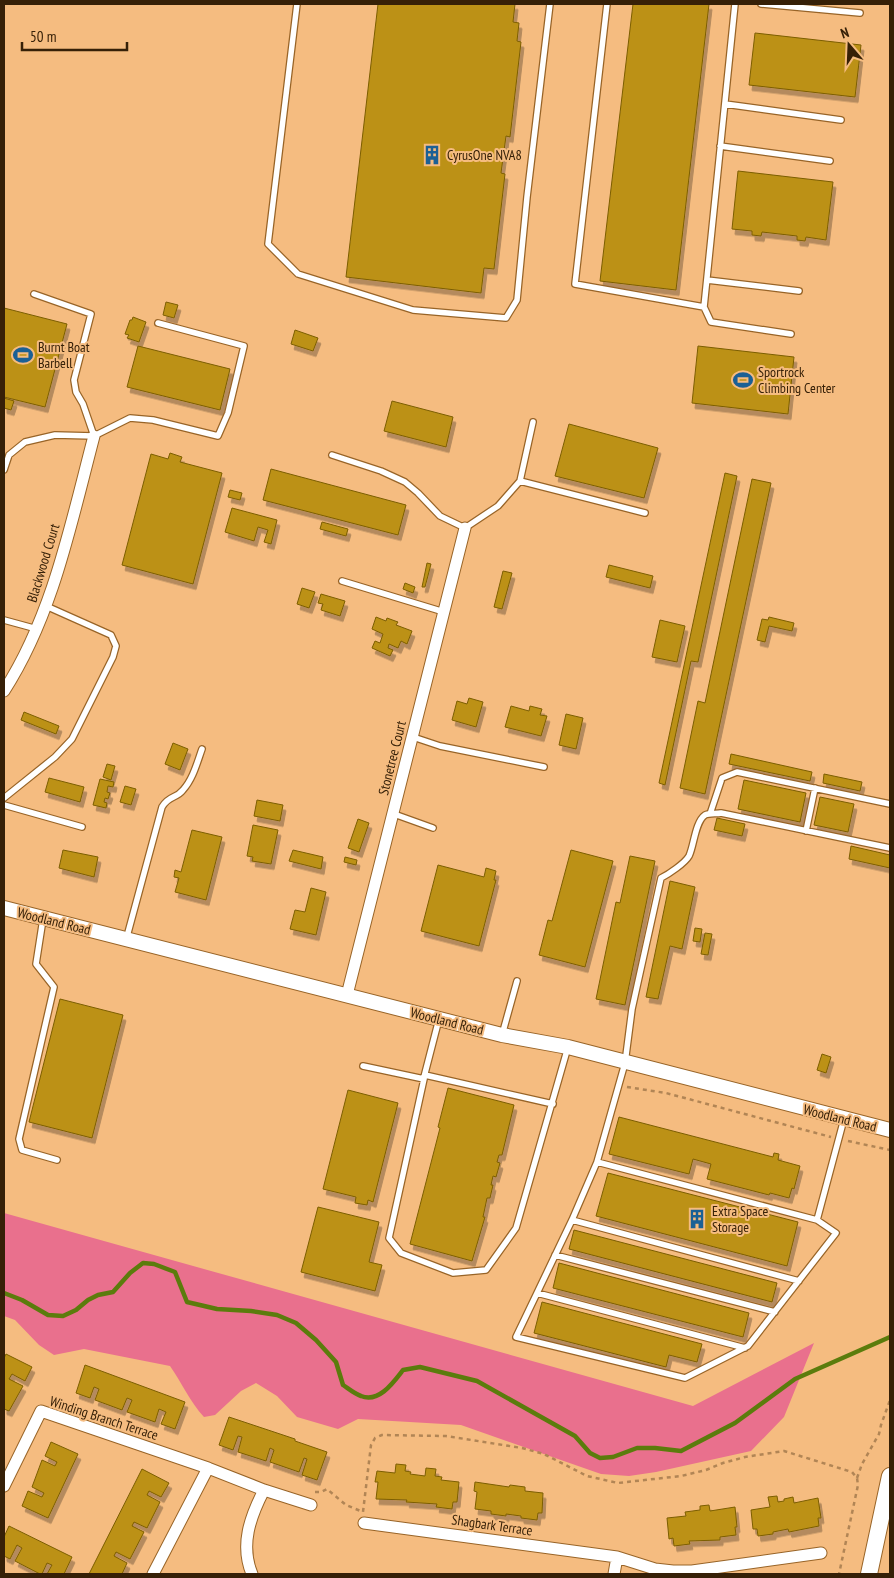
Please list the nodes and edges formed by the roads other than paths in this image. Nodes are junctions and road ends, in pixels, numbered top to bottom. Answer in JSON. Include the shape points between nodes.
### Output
{"nodes":[{"id":1,"x":297,"y":4,"type":"edge"},
{"id":2,"x":550,"y":4,"type":"edge"},
{"id":3,"x":607,"y":4,"type":"edge"},
{"id":4,"x":735,"y":4,"type":"edge"},
{"id":5,"x":762,"y":4,"type":"edge"},
{"id":6,"x":860,"y":13,"type":"dead end"},
{"id":7,"x":725,"y":104,"type":"junction"},
{"id":8,"x":841,"y":120,"type":"dead end"},
{"id":9,"x":720,"y":146,"type":"junction"},
{"id":10,"x":830,"y":161,"type":"dead end"},
{"id":11,"x":707,"y":280,"type":"junction"},
{"id":12,"x":799,"y":291,"type":"dead end"},
{"id":13,"x":34,"y":294,"type":"dead end"},
{"id":14,"x":704,"y":307,"type":"junction"},
{"id":15,"x":158,"y":323,"type":"dead end"},
{"id":16,"x":791,"y":334,"type":"dead end"},
{"id":17,"x":532,"y":422,"type":"dead end"},
{"id":18,"x":94,"y":436,"type":"junction"},
{"id":19,"x":332,"y":455,"type":"dead end"},
{"id":20,"x":4,"y":470,"type":"edge"},
{"id":21,"x":520,"y":481,"type":"junction"},
{"id":22,"x":645,"y":513,"type":"dead end"},
{"id":23,"x":466,"y":528,"type":"junction"},
{"id":24,"x":342,"y":581,"type":"dead end"},
{"id":25,"x":46,"y":606,"type":"junction"},
{"id":26,"x":444,"y":612,"type":"junction"},
{"id":27,"x":4,"y":620,"type":"edge"},
{"id":28,"x":36,"y":629,"type":"junction"},
{"id":29,"x":4,"y":691,"type":"edge"},
{"id":30,"x":413,"y":737,"type":"junction"},
{"id":31,"x":202,"y":749,"type":"dead end"},
{"id":32,"x":544,"y":767,"type":"dead end"},
{"id":33,"x":815,"y":788,"type":"junction"},
{"id":34,"x":4,"y":798,"type":"edge"},
{"id":35,"x":890,"y":804,"type":"edge"},
{"id":36,"x":4,"y":805,"type":"edge"},
{"id":37,"x":394,"y":814,"type":"junction"},
{"id":38,"x":710,"y":814,"type":"junction"},
{"id":39,"x":82,"y":826,"type":"dead end"},
{"id":40,"x":433,"y":828,"type":"dead end"},
{"id":41,"x":806,"y":831,"type":"junction"},
{"id":42,"x":890,"y":846,"type":"edge"},
{"id":43,"x":4,"y":908,"type":"edge"},
{"id":44,"x":44,"y":919,"type":"junction"},
{"id":45,"x":126,"y":940,"type":"junction"},
{"id":46,"x":517,"y":981,"type":"dead end"},
{"id":47,"x":347,"y":995,"type":"junction"},
{"id":48,"x":439,"y":1019,"type":"junction"},
{"id":49,"x":502,"y":1035,"type":"junction"},
{"id":50,"x":568,"y":1047,"type":"junction"},
{"id":51,"x":625,"y":1063,"type":"junction"},
{"id":52,"x":363,"y":1066,"type":"dead end"},
{"id":53,"x":424,"y":1077,"type":"junction"},
{"id":54,"x":552,"y":1104,"type":"junction"},
{"id":55,"x":844,"y":1119,"type":"junction"},
{"id":56,"x":890,"y":1130,"type":"edge"},
{"id":57,"x":56,"y":1160,"type":"dead end"},
{"id":58,"x":597,"y":1162,"type":"junction"},
{"id":59,"x":572,"y":1220,"type":"junction"},
{"id":60,"x":817,"y":1220,"type":"junction"},
{"id":61,"x":555,"y":1255,"type":"junction"},
{"id":62,"x":799,"y":1280,"type":"junction"},
{"id":63,"x":537,"y":1293,"type":"junction"},
{"id":64,"x":775,"y":1312,"type":"junction"},
{"id":65,"x":745,"y":1348,"type":"junction"},
{"id":66,"x":208,"y":1468,"type":"junction"},
{"id":67,"x":890,"y":1476,"type":"edge"},
{"id":68,"x":4,"y":1486,"type":"edge"},
{"id":69,"x":264,"y":1490,"type":"junction"},
{"id":70,"x":309,"y":1504,"type":"road end"},
{"id":71,"x":364,"y":1523,"type":"dead end"},
{"id":72,"x":821,"y":1553,"type":"dead end"},
{"id":73,"x":617,"y":1557,"type":"junction"},
{"id":74,"x":153,"y":1574,"type":"edge"},
{"id":75,"x":252,"y":1574,"type":"edge"},
{"id":76,"x":614,"y":1574,"type":"edge"},
{"id":77,"x":869,"y":1574,"type":"edge"}],
"edges":[{"from":1,"to":2,"type":"lane","via":[[268,244],[298,274],[377,299],[413,310],[506,318],[518,300]]},
{"from":3,"to":14,"type":"lane","via":[[575,284]]},
{"from":4,"to":7,"type":"lane"},
{"from":5,"to":6,"type":"lane"},
{"from":7,"to":8,"type":"lane"},
{"from":7,"to":9,"type":"lane"},
{"from":9,"to":10,"type":"lane"},
{"from":9,"to":11,"type":"lane"},
{"from":11,"to":12,"type":"lane"},
{"from":11,"to":14,"type":"lane"},
{"from":13,"to":18,"type":"lane","via":[[91,314],[74,380]]},
{"from":14,"to":16,"type":"lane","via":[[711,322]]},
{"from":15,"to":18,"type":"lane","via":[[244,346],[228,413],[218,436],[153,420],[130,418]]},
{"from":17,"to":21,"type":"lane"},
{"from":18,"to":20,"type":"lane","via":[[56,435],[25,442],[9,455]]},
{"from":18,"to":25,"type":"street","name":"Blackwood Court"},
{"from":19,"to":23,"type":"lane","via":[[405,482],[440,516]]},
{"from":21,"to":22,"type":"lane"},
{"from":21,"to":23,"type":"lane","via":[[498,506]]},
{"from":23,"to":26,"type":"street","name":"Stonetree Court"},
{"from":24,"to":26,"type":"lane"},
{"from":25,"to":28,"type":"street","name":"Blackwood Court"},
{"from":25,"to":34,"type":"lane","via":[[111,635],[116,646],[72,739]]},
{"from":26,"to":30,"type":"street","name":"Stonetree Court"},
{"from":27,"to":28,"type":"lane"},
{"from":28,"to":29,"type":"street","name":"Blackwood Court"},
{"from":30,"to":32,"type":"lane","via":[[440,746]]},
{"from":30,"to":37,"type":"street","name":"Stonetree Court"},
{"from":31,"to":45,"type":"lane","via":[[189,782],[162,807]]},
{"from":33,"to":35,"type":"lane"},
{"from":33,"to":38,"type":"lane","via":[[737,772],[722,778]]},
{"from":33,"to":41,"type":"lane"},
{"from":36,"to":39,"type":"lane"},
{"from":37,"to":40,"type":"lane"},
{"from":37,"to":47,"type":"street","name":"Stonetree Court"},
{"from":38,"to":41,"type":"lane"},
{"from":38,"to":51,"type":"lane","via":[[703,818],[696,832],[689,857],[661,878],[632,1009]]},
{"from":41,"to":42,"type":"lane"},
{"from":43,"to":44,"type":"street","name":"Woodland Road"},
{"from":44,"to":45,"type":"street","name":"Woodland Road"},
{"from":44,"to":57,"type":"lane","via":[[36,964],[54,987],[19,1139],[22,1150]]},
{"from":45,"to":47,"type":"street","name":"Woodland Road"},
{"from":46,"to":49,"type":"lane"},
{"from":47,"to":48,"type":"street","name":"Woodland Road"},
{"from":48,"to":49,"type":"street","name":"Woodland Road"},
{"from":48,"to":53,"type":"lane"},
{"from":49,"to":50,"type":"street","name":"Woodland Road"},
{"from":50,"to":51,"type":"street","name":"Woodland Road"},
{"from":50,"to":54,"type":"lane"},
{"from":51,"to":55,"type":"street","name":"Woodland Road"},
{"from":51,"to":58,"type":"lane"},
{"from":52,"to":53,"type":"lane"},
{"from":53,"to":54,"type":"lane"},
{"from":53,"to":54,"type":"lane","via":[[389,1238],[400,1253],[453,1273],[486,1270],[516,1228]]},
{"from":55,"to":56,"type":"street","name":"Woodland Road"},
{"from":55,"to":60,"type":"lane"},
{"from":58,"to":59,"type":"lane"},
{"from":58,"to":60,"type":"lane"},
{"from":59,"to":61,"type":"lane"},
{"from":59,"to":62,"type":"lane"},
{"from":60,"to":62,"type":"lane","via":[[836,1233]]},
{"from":61,"to":63,"type":"lane"},
{"from":61,"to":64,"type":"lane"},
{"from":62,"to":64,"type":"lane"},
{"from":63,"to":65,"type":"lane"},
{"from":63,"to":65,"type":"lane","via":[[516,1337],[685,1378]]},
{"from":64,"to":65,"type":"lane"},
{"from":66,"to":68,"type":"street","name":"Winding Branch Terrace","via":[[41,1411]]},
{"from":66,"to":69,"type":"street","name":"Winding Branch Terrace"},
{"from":66,"to":74,"type":"street"},
{"from":67,"to":77,"type":"main road"},
{"from":69,"to":70,"type":"street","name":"Winding Branch Terrace"},
{"from":69,"to":75,"type":"street","via":[[248,1528],[246,1551]]},
{"from":71,"to":73,"type":"street","name":"Shagbark Terrace"},
{"from":72,"to":73,"type":"street","name":"Shagbark Terrace","via":[[692,1571],[655,1568]]},
{"from":73,"to":76,"type":"street"}]}
